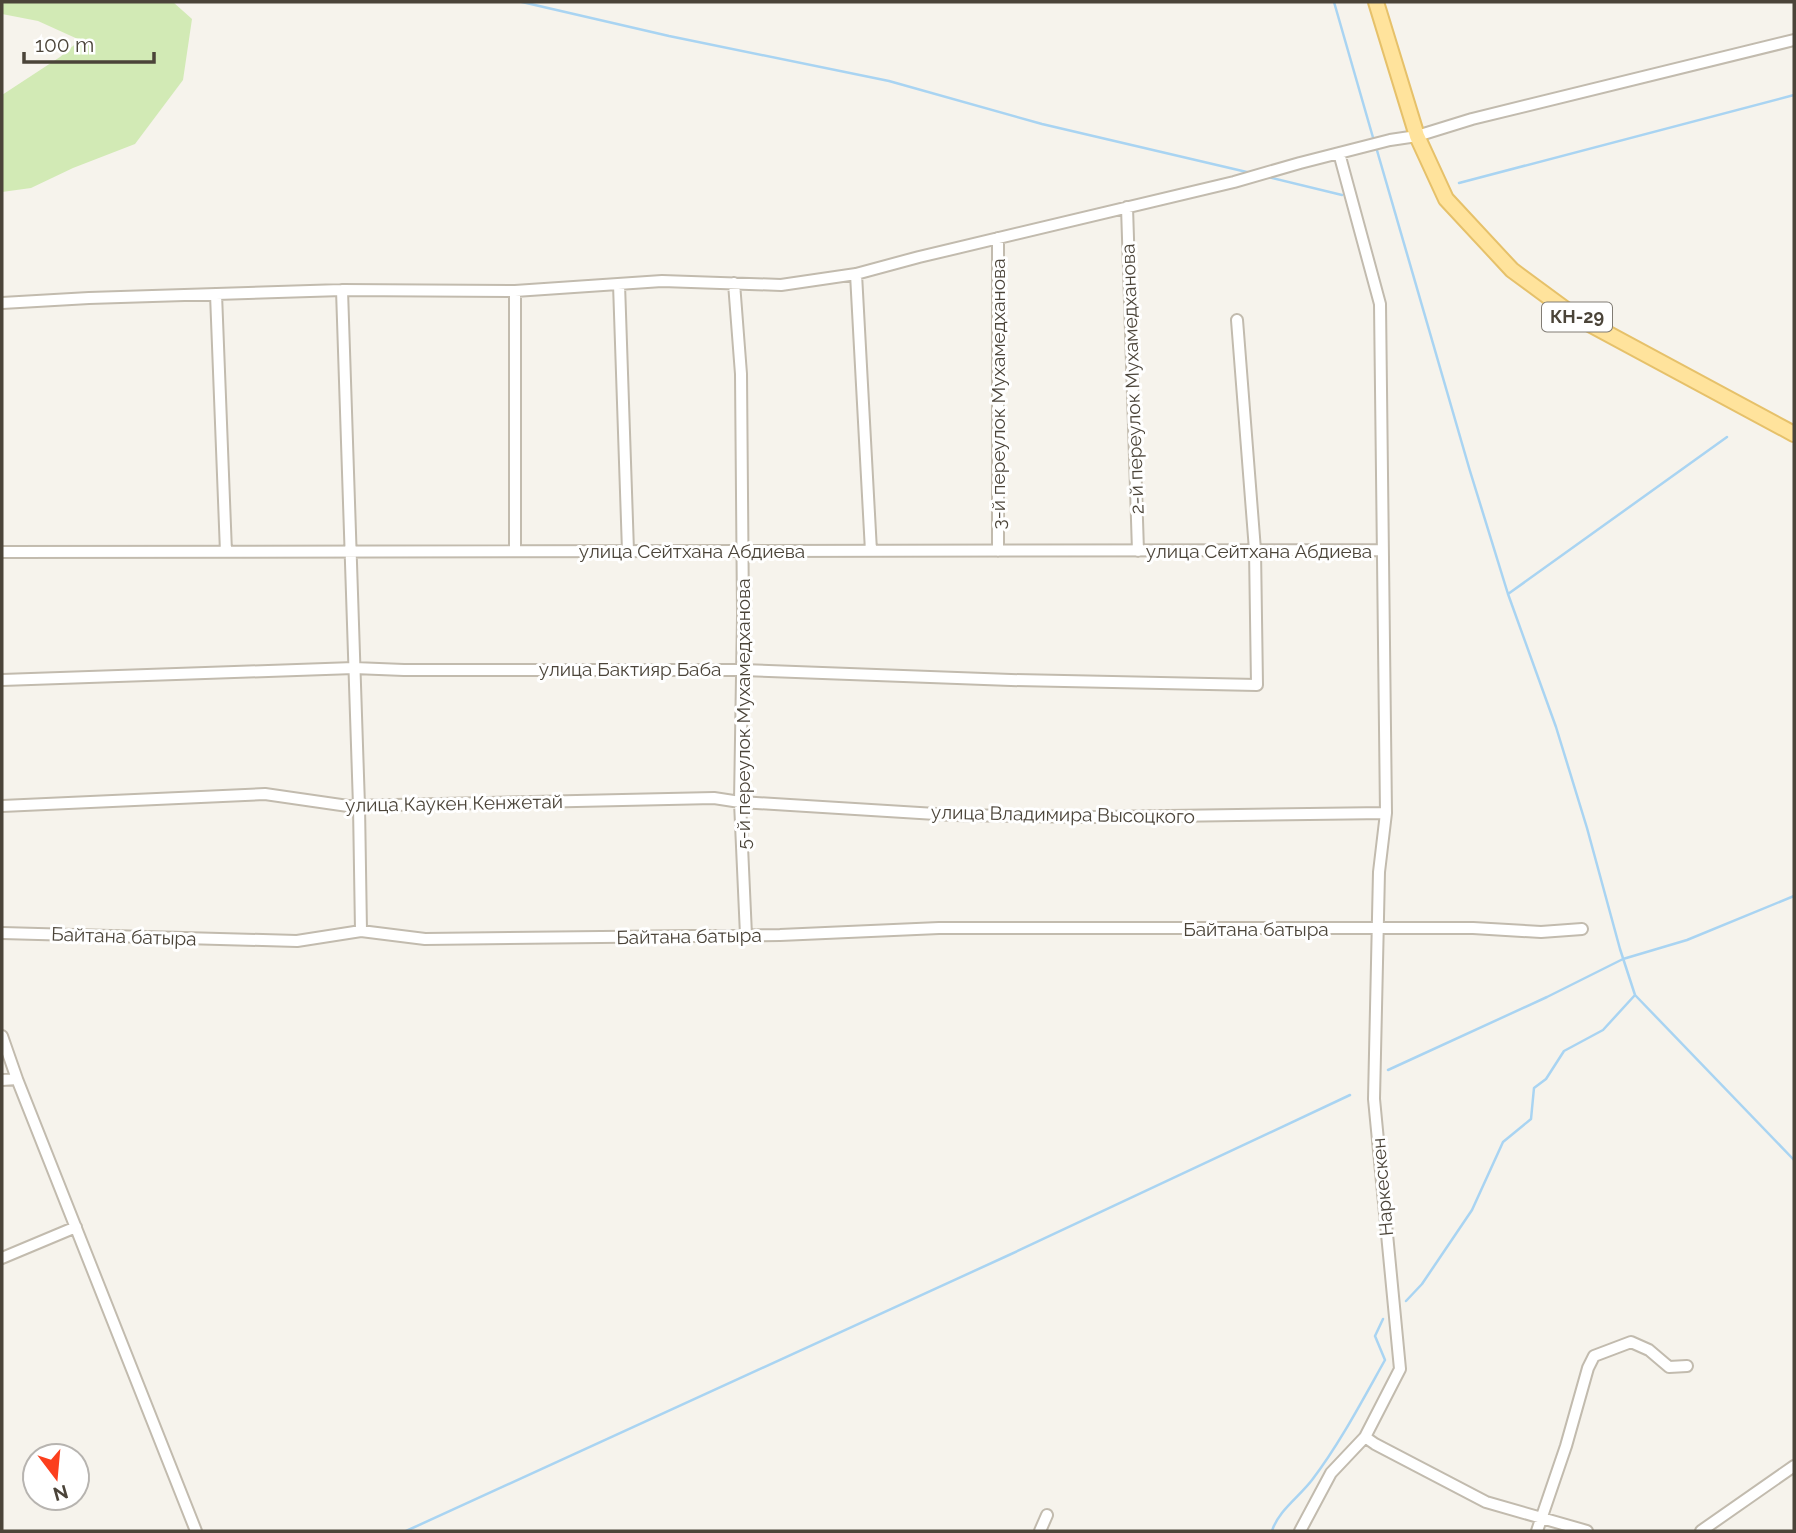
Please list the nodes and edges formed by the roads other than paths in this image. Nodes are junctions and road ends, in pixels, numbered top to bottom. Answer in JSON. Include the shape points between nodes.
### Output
{"nodes":[{"id":1,"x":1376,"y":2,"type":"edge"},
{"id":2,"x":1794,"y":40,"type":"edge"},
{"id":3,"x":1418,"y":136,"type":"junction"},
{"id":4,"x":1339,"y":153,"type":"junction"},
{"id":5,"x":1127,"y":207,"type":"junction"},
{"id":6,"x":998,"y":238,"type":"junction"},
{"id":7,"x":856,"y":274,"type":"junction"},
{"id":8,"x":734,"y":283,"type":"junction"},
{"id":9,"x":619,"y":284,"type":"junction"},
{"id":10,"x":342,"y":290,"type":"junction"},
{"id":11,"x":515,"y":290,"type":"junction"},
{"id":12,"x":215,"y":294,"type":"junction"},
{"id":13,"x":2,"y":303,"type":"edge"},
{"id":14,"x":1237,"y":320,"type":"dead end"},
{"id":15,"x":1794,"y":434,"type":"edge"},
{"id":16,"x":1255,"y":550,"type":"junction"},
{"id":17,"x":1382,"y":550,"type":"junction"},
{"id":18,"x":351,"y":551,"type":"junction"},
{"id":19,"x":515,"y":551,"type":"junction"},
{"id":20,"x":628,"y":551,"type":"junction"},
{"id":21,"x":743,"y":551,"type":"junction"},
{"id":22,"x":871,"y":551,"type":"junction"},
{"id":23,"x":998,"y":551,"type":"junction"},
{"id":24,"x":1138,"y":551,"type":"junction"},
{"id":25,"x":2,"y":552,"type":"edge"},
{"id":26,"x":226,"y":552,"type":"junction"},
{"id":27,"x":354,"y":668,"type":"junction"},
{"id":28,"x":742,"y":670,"type":"junction"},
{"id":29,"x":2,"y":680,"type":"edge"},
{"id":30,"x":740,"y":802,"type":"junction"},
{"id":31,"x":2,"y":806,"type":"edge"},
{"id":32,"x":359,"y":806,"type":"junction"},
{"id":33,"x":1386,"y":813,"type":"junction"},
{"id":34,"x":1378,"y":929,"type":"junction"},
{"id":35,"x":1582,"y":929,"type":"dead end"},
{"id":36,"x":361,"y":931,"type":"junction"},
{"id":37,"x":2,"y":933,"type":"edge"},
{"id":38,"x":746,"y":935,"type":"junction"},
{"id":39,"x":2,"y":1036,"type":"edge"},
{"id":40,"x":17,"y":1079,"type":"junction"},
{"id":41,"x":2,"y":1080,"type":"edge"},
{"id":42,"x":76,"y":1227,"type":"junction"},
{"id":43,"x":2,"y":1258,"type":"edge"},
{"id":44,"x":1687,"y":1366,"type":"dead end"},
{"id":45,"x":1365,"y":1437,"type":"junction"},
{"id":46,"x":1794,"y":1466,"type":"edge"},
{"id":47,"x":1047,"y":1515,"type":"dead end"},
{"id":48,"x":1542,"y":1519,"type":"junction"},
{"id":49,"x":196,"y":1531,"type":"edge"},
{"id":50,"x":1040,"y":1531,"type":"edge"},
{"id":51,"x":1300,"y":1531,"type":"edge"},
{"id":52,"x":1538,"y":1531,"type":"edge"},
{"id":53,"x":1587,"y":1531,"type":"edge"},
{"id":54,"x":1701,"y":1531,"type":"edge"}],
"edges":[{"from":1,"to":3,"type":"main road","number":"КН-29"},
{"from":2,"to":3,"type":"street"},
{"from":3,"to":4,"type":"street"},
{"from":3,"to":15,"type":"main road","number":"КН-29","via":[[1446,199],[1512,270],[1573,315]]},
{"from":4,"to":5,"type":"street"},
{"from":4,"to":17,"type":"street","via":[[1380,304]]},
{"from":5,"to":6,"type":"street"},
{"from":5,"to":24,"type":"street","name":"2-й переулок Мухамедханова"},
{"from":6,"to":7,"type":"street"},
{"from":6,"to":23,"type":"street","name":"3-й переулок Мухамедханова"},
{"from":7,"to":8,"type":"street","via":[[781,285]]},
{"from":7,"to":22,"type":"street"},
{"from":8,"to":9,"type":"street"},
{"from":8,"to":21,"type":"street","name":"5-й переулок Мухамедханова","via":[[741,374]]},
{"from":9,"to":11,"type":"street"},
{"from":9,"to":20,"type":"street"},
{"from":10,"to":11,"type":"street"},
{"from":10,"to":12,"type":"street"},
{"from":10,"to":18,"type":"street"},
{"from":11,"to":19,"type":"street"},
{"from":12,"to":13,"type":"street"},
{"from":12,"to":26,"type":"street"},
{"from":14,"to":16,"type":"street"},
{"from":16,"to":17,"type":"street","name":"улица Сейтхана Абдиева"},
{"from":16,"to":24,"type":"street","name":"улица Сейтхана Абдиева"},
{"from":16,"to":28,"type":"street","name":"улица Бактияр Баба","via":[[1257,685]]},
{"from":17,"to":33,"type":"street"},
{"from":18,"to":19,"type":"street","name":"улица Сейтхана Абдиева"},
{"from":18,"to":26,"type":"street","name":"улица Сейтхана Абдиева"},
{"from":18,"to":27,"type":"street"},
{"from":19,"to":20,"type":"street","name":"улица Сейтхана Абдиева"},
{"from":20,"to":21,"type":"street","name":"улица Сейтхана Абдиева"},
{"from":21,"to":22,"type":"street","name":"улица Сейтхана Абдиева"},
{"from":21,"to":28,"type":"street","name":"5-й переулок Мухамедханова"},
{"from":22,"to":23,"type":"street","name":"улица Сейтхана Абдиева"},
{"from":23,"to":24,"type":"street","name":"улица Сейтхана Абдиева"},
{"from":25,"to":26,"type":"street","name":"улица Сейтхана Абдиева"},
{"from":27,"to":28,"type":"street","name":"улица Бактияр Баба"},
{"from":27,"to":29,"type":"street","name":"улица Бактияр Баба"},
{"from":27,"to":32,"type":"street"},
{"from":28,"to":30,"type":"street","name":"5-й переулок Мухамедханова"},
{"from":30,"to":32,"type":"street","name":"улица Каукен Кенжетай","via":[[714,798]]},
{"from":30,"to":33,"type":"street","name":"улица Владимира Высоцкого","via":[[953,815]]},
{"from":30,"to":38,"type":"street","name":"5-й переулок Мухамедханова"},
{"from":31,"to":32,"type":"street","name":"улица Каукен Кенжетай","via":[[265,794]]},
{"from":32,"to":36,"type":"street"},
{"from":33,"to":34,"type":"street"},
{"from":34,"to":35,"type":"street","name":"Байтана батыра"},
{"from":34,"to":38,"type":"street","name":"Байтана батыра","via":[[939,928]]},
{"from":34,"to":45,"type":"street","name":"Наркескен","via":[[1374,1099],[1400,1369]]},
{"from":36,"to":37,"type":"street","name":"Байтана батыра","via":[[297,941]]},
{"from":36,"to":38,"type":"street","name":"Байтана батыра","via":[[425,939]]},
{"from":39,"to":40,"type":"street"},
{"from":40,"to":41,"type":"street"},
{"from":40,"to":42,"type":"street"},
{"from":42,"to":43,"type":"street"},
{"from":42,"to":49,"type":"street"},
{"from":44,"to":48,"type":"street","via":[[1669,1367],[1649,1349],[1631,1342],[1594,1356]]},
{"from":45,"to":48,"type":"street","via":[[1486,1502]]},
{"from":45,"to":51,"type":"street","name":"Наркескен","via":[[1331,1473]]},
{"from":46,"to":54,"type":"street"},
{"from":47,"to":50,"type":"street"},
{"from":48,"to":52,"type":"street"},
{"from":48,"to":53,"type":"street"}]}
